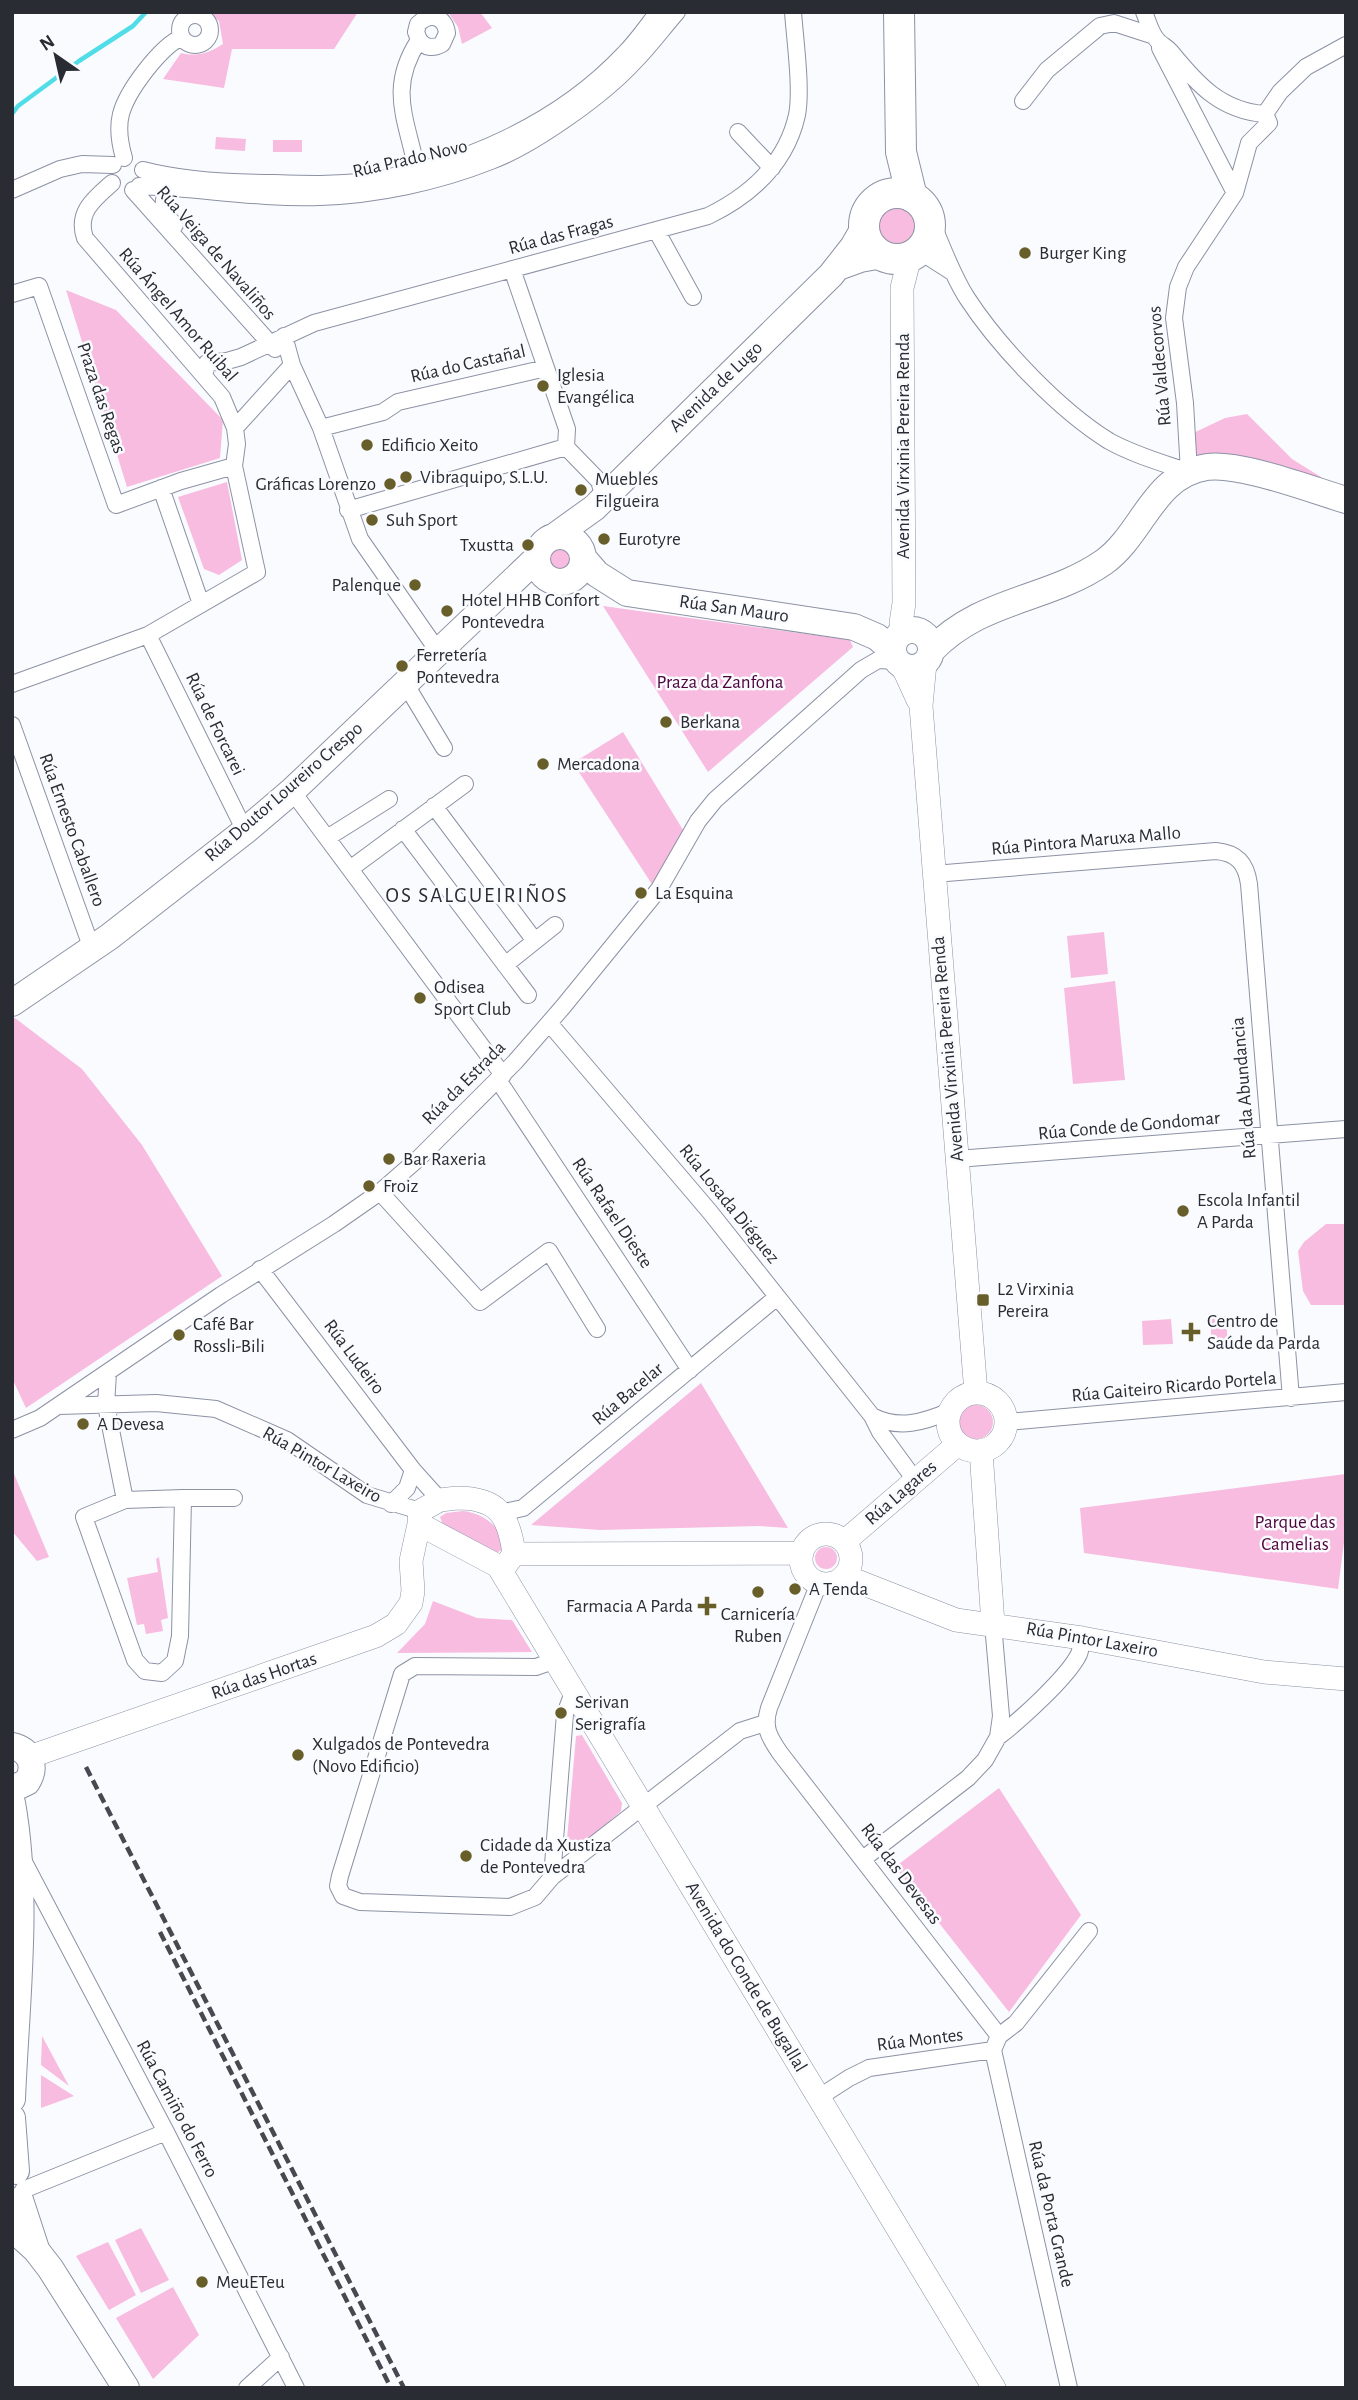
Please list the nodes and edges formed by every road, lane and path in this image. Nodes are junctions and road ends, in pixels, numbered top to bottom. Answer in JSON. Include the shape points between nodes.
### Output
{"nodes":[{"id":1,"x":658,"y":12,"type":"edge"},
{"id":2,"x":677,"y":12,"type":"edge"},
{"id":3,"x":793,"y":12,"type":"edge"},
{"id":4,"x":899,"y":12,"type":"edge"},
{"id":5,"x":1144,"y":12,"type":"edge"},
{"id":6,"x":182,"y":37,"type":"dead end"},
{"id":7,"x":1156,"y":39,"type":"junction"},
{"id":8,"x":419,"y":40,"type":"dead end"},
{"id":9,"x":1346,"y":46,"type":"edge"},
{"id":10,"x":1023,"y":101,"type":"dead end"},
{"id":11,"x":1265,"y":114,"type":"junction"},
{"id":12,"x":738,"y":132,"type":"dead end"},
{"id":13,"x":119,"y":161,"type":"junction"},
{"id":14,"x":772,"y":168,"type":"junction"},
{"id":15,"x":417,"y":171,"type":"junction"},
{"id":16,"x":138,"y":182,"type":"junction"},
{"id":17,"x":112,"y":183,"type":"junction"},
{"id":18,"x":172,"y":189,"type":"junction"},
{"id":19,"x":12,"y":190,"type":"edge"},
{"id":20,"x":1235,"y":193,"type":"junction"},
{"id":21,"x":900,"y":195,"type":"junction"},
{"id":22,"x":864,"y":229,"type":"junction"},
{"id":23,"x":656,"y":230,"type":"junction"},
{"id":24,"x":181,"y":242,"type":"junction"},
{"id":25,"x":907,"y":250,"type":"junction"},
{"id":26,"x":838,"y":267,"type":"junction"},
{"id":27,"x":512,"y":270,"type":"junction"},
{"id":28,"x":954,"y":273,"type":"junction"},
{"id":29,"x":12,"y":294,"type":"edge"},
{"id":30,"x":693,"y":297,"type":"dead end"},
{"id":31,"x":284,"y":335,"type":"junction"},
{"id":32,"x":268,"y":343,"type":"junction"},
{"id":33,"x":292,"y":365,"type":"junction"},
{"id":34,"x":546,"y":368,"type":"junction"},
{"id":35,"x":204,"y":376,"type":"junction"},
{"id":36,"x":235,"y":428,"type":"junction"},
{"id":37,"x":321,"y":428,"type":"junction"},
{"id":38,"x":566,"y":447,"type":"junction"},
{"id":39,"x":234,"y":466,"type":"junction"},
{"id":40,"x":1189,"y":472,"type":"junction"},
{"id":41,"x":161,"y":488,"type":"junction"},
{"id":42,"x":1346,"y":500,"type":"edge"},
{"id":43,"x":599,"y":502,"type":"junction"},
{"id":44,"x":348,"y":510,"type":"junction"},
{"id":45,"x":572,"y":555,"type":"junction"},
{"id":46,"x":536,"y":559,"type":"junction"},
{"id":47,"x":201,"y":604,"type":"junction"},
{"id":48,"x":148,"y":635,"type":"junction"},
{"id":49,"x":909,"y":647,"type":"junction"},
{"id":50,"x":438,"y":651,"type":"junction"},
{"id":51,"x":405,"y":683,"type":"junction"},
{"id":52,"x":12,"y":684,"type":"edge"},
{"id":53,"x":12,"y":725,"type":"edge"},
{"id":54,"x":444,"y":748,"type":"dead end"},
{"id":55,"x":465,"y":784,"type":"dead end"},
{"id":56,"x":292,"y":791,"type":"junction"},
{"id":57,"x":389,"y":799,"type":"dead end"},
{"id":58,"x":433,"y":806,"type":"junction"},
{"id":59,"x":403,"y":829,"type":"junction"},
{"id":60,"x":245,"y":831,"type":"junction"},
{"id":61,"x":327,"y":838,"type":"junction"},
{"id":62,"x":1240,"y":859,"type":"joint"},
{"id":63,"x":350,"y":869,"type":"junction"},
{"id":64,"x":934,"y":874,"type":"junction"},
{"id":65,"x":555,"y":925,"type":"dead end"},
{"id":66,"x":535,"y":941,"type":"junction"},
{"id":67,"x":92,"y":949,"type":"junction"},
{"id":68,"x":505,"y":965,"type":"junction"},
{"id":69,"x":528,"y":995,"type":"dead end"},
{"id":70,"x":12,"y":1003,"type":"edge"},
{"id":71,"x":549,"y":1023,"type":"junction"},
{"id":72,"x":500,"y":1077,"type":"junction"},
{"id":73,"x":1346,"y":1129,"type":"edge"},
{"id":74,"x":1269,"y":1135,"type":"junction"},
{"id":75,"x":957,"y":1159,"type":"junction"},
{"id":76,"x":380,"y":1192,"type":"junction"},
{"id":77,"x":260,"y":1269,"type":"junction"},
{"id":78,"x":777,"y":1297,"type":"junction"},
{"id":79,"x":597,"y":1329,"type":"dead end"},
{"id":80,"x":690,"y":1370,"type":"junction"},
{"id":81,"x":108,"y":1373,"type":"junction"},
{"id":82,"x":1346,"y":1392,"type":"edge"},
{"id":83,"x":976,"y":1393,"type":"junction"},
{"id":84,"x":1291,"y":1398,"type":"junction"},
{"id":85,"x":106,"y":1405,"type":"junction"},
{"id":86,"x":59,"y":1406,"type":"junction"},
{"id":87,"x":950,"y":1411,"type":"junction"},
{"id":88,"x":872,"y":1416,"type":"junction"},
{"id":89,"x":1007,"y":1422,"type":"junction"},
{"id":90,"x":12,"y":1430,"type":"edge"},
{"id":91,"x":958,"y":1444,"type":"junction"},
{"id":92,"x":981,"y":1451,"type":"junction"},
{"id":93,"x":413,"y":1470,"type":"junction"},
{"id":94,"x":915,"y":1480,"type":"junction"},
{"id":95,"x":183,"y":1498,"type":"junction"},
{"id":96,"x":234,"y":1498,"type":"dead end"},
{"id":97,"x":125,"y":1500,"type":"junction"},
{"id":98,"x":391,"y":1504,"type":"junction"},
{"id":99,"x":425,"y":1511,"type":"junction"},
{"id":100,"x":500,"y":1513,"type":"junction"},
{"id":101,"x":844,"y":1542,"type":"junction"},
{"id":102,"x":803,"y":1553,"type":"junction"},
{"id":103,"x":506,"y":1560,"type":"junction"},
{"id":104,"x":844,"y":1576,"type":"junction"},
{"id":105,"x":819,"y":1583,"type":"junction"},
{"id":106,"x":993,"y":1624,"type":"junction"},
{"id":107,"x":1082,"y":1637,"type":"junction"},
{"id":108,"x":556,"y":1660,"type":"junction"},
{"id":109,"x":1346,"y":1679,"type":"edge"},
{"id":110,"x":574,"y":1690,"type":"junction"},
{"id":111,"x":765,"y":1723,"type":"junction"},
{"id":112,"x":998,"y":1737,"type":"junction"},
{"id":113,"x":21,"y":1752,"type":"edge"},
{"id":114,"x":12,"y":1790,"type":"edge"},
{"id":115,"x":12,"y":1803,"type":"edge"},
{"id":116,"x":643,"y":1806,"type":"junction"},
{"id":117,"x":19,"y":1852,"type":"junction"},
{"id":118,"x":863,"y":1859,"type":"junction"},
{"id":119,"x":552,"y":1877,"type":"junction"},
{"id":120,"x":1089,"y":1931,"type":"dead end"},
{"id":121,"x":996,"y":2043,"type":"junction"},
{"id":122,"x":818,"y":2098,"type":"junction"},
{"id":123,"x":12,"y":2099,"type":"edge"},
{"id":124,"x":12,"y":2118,"type":"edge"},
{"id":125,"x":166,"y":2132,"type":"junction"},
{"id":126,"x":17,"y":2188,"type":"edge"},
{"id":127,"x":12,"y":2228,"type":"edge"},
{"id":128,"x":36,"y":2250,"type":"junction"},
{"id":129,"x":281,"y":2357,"type":"junction"},
{"id":130,"x":126,"y":2388,"type":"edge"},
{"id":131,"x":247,"y":2388,"type":"edge"},
{"id":132,"x":296,"y":2388,"type":"edge"},
{"id":133,"x":994,"y":2388,"type":"edge"},
{"id":134,"x":1069,"y":2388,"type":"edge"}],
"edges":[{"from":1,"to":15,"type":"street","name":"Rúa Prado Novo","via":[[624,54],[570,101],[484,150]]},
{"from":2,"to":18,"type":"street","name":"Rúa Prado Novo","via":[[634,62],[576,111],[481,165],[419,183],[318,197]]},
{"from":3,"to":14,"type":"street","name":"Rúa das Fragas","via":[[797,114],[788,142]]},
{"from":4,"to":21,"type":"highway"},
{"from":5,"to":7,"type":"street"},
{"from":6,"to":13,"type":"street","via":[[169,43],[127,98],[119,128]]},
{"from":7,"to":10,"type":"street","via":[[1114,23],[1100,26],[1047,70]]},
{"from":7,"to":11,"type":"street","via":[[1196,83],[1220,100]]},
{"from":7,"to":20,"type":"street"},
{"from":8,"to":15,"type":"street","via":[[404,69],[400,96]]},
{"from":9,"to":11,"type":"street","via":[[1306,67]]},
{"from":11,"to":20,"type":"street","name":"Rúa Valdecorvos","via":[[1269,123],[1249,144]]},
{"from":12,"to":14,"type":"street"},
{"from":13,"to":16,"type":"street","via":[[138,162]]},
{"from":13,"to":17,"type":"street","via":[[111,170]]},
{"from":13,"to":19,"type":"street","via":[[82,163]]},
{"from":14,"to":23,"type":"street","name":"Rúa das Fragas","via":[[735,203],[708,216]]},
{"from":15,"to":16,"type":"street","name":"Rúa Prado Novo","via":[[318,184],[199,179]]},
{"from":16,"to":17,"type":"street","via":[[120,190]]},
{"from":16,"to":18,"type":"street","name":"Rúa Prado Novo"},
{"from":16,"to":24,"type":"street","name":"Rúa Veiga de Navaliños"},
{"from":17,"to":35,"type":"street","name":"Rúa Ángel Amor Ruibal","via":[[82,219],[85,238]]},
{"from":18,"to":24,"type":"street","via":[[163,212],[181,232]]},
{"from":20,"to":40,"type":"street","name":"Rúa Valdecorvos","via":[[1186,267],[1174,302]]},
{"from":21,"to":22,"type":"highway","via":[[873,203]]},
{"from":21,"to":25,"type":"highway","via":[[927,211]]},
{"from":22,"to":25,"type":"highway","via":[[869,243]]},
{"from":22,"to":26,"type":"main road","name":"Avenida de Lugo"},
{"from":23,"to":27,"type":"street","name":"Rúa das Fragas"},
{"from":23,"to":30,"type":"street"},
{"from":24,"to":32,"type":"street","name":"Rúa Veiga de Navaliños"},
{"from":25,"to":26,"type":"main road","name":"Avenida de Lugo"},
{"from":25,"to":28,"type":"street"},
{"from":25,"to":28,"type":"street","via":[[937,235]]},
{"from":25,"to":49,"type":"main road","name":"Avenida Virxinia Pereira Renda","via":[[902,288],[901,623]]},
{"from":26,"to":43,"type":"main road","name":"Avenida de Lugo"},
{"from":27,"to":31,"type":"street","name":"Rúa das Fragas"},
{"from":27,"to":34,"type":"street"},
{"from":28,"to":40,"type":"street","via":[[967,298],[1012,355],[1074,415],[1111,441]]},
{"from":29,"to":41,"type":"street","name":"Praza das Regas","via":[[39,286],[116,505]]},
{"from":31,"to":32,"type":"street","name":"Rúa das Fragas"},
{"from":31,"to":33,"type":"street"},
{"from":32,"to":33,"type":"street","name":"Rúa Veiga de Navaliños"},
{"from":32,"to":35,"type":"street","name":"Rúa das Fragas","via":[[227,361],[207,363]]},
{"from":33,"to":36,"type":"street"},
{"from":33,"to":37,"type":"street"},
{"from":34,"to":37,"type":"street","name":"Rúa do Castañal","via":[[398,402],[383,412]]},
{"from":34,"to":38,"type":"street","via":[[567,429]]},
{"from":35,"to":36,"type":"street","name":"Rúa Ángel Amor Ruibal","via":[[222,397]]},
{"from":36,"to":39,"type":"street","name":"Rúa Ángel Amor Ruibal"},
{"from":37,"to":44,"type":"street"},
{"from":38,"to":43,"type":"street","via":[[598,481]]},
{"from":38,"to":44,"type":"street"},
{"from":39,"to":41,"type":"street","name":"Praza das Regas"},
{"from":39,"to":47,"type":"street","name":"Rúa Ángel Amor Ruibal","via":[[257,572]]},
{"from":40,"to":42,"type":"main road","via":[[1222,466]]},
{"from":40,"to":49,"type":"main road","via":[[1166,487],[1121,546],[1086,574],[992,610],[931,625]]},
{"from":41,"to":47,"type":"street"},
{"from":43,"to":45,"type":"main road","name":"Avenida de Lugo"},
{"from":44,"to":50,"type":"street","via":[[359,539]]},
{"from":45,"to":46,"type":"main road","name":"Avenida de Lugo","via":[[542,544]]},
{"from":45,"to":46,"type":"main road","name":"Rúa San Mauro","via":[[557,582],[540,571]]},
{"from":45,"to":49,"type":"main road","name":"Rúa San Mauro","via":[[582,579],[627,593],[854,627],[874,625],[887,628]]},
{"from":46,"to":50,"type":"main road","name":"Rúa Doutor Loureiro Crespo"},
{"from":47,"to":48,"type":"street"},
{"from":48,"to":52,"type":"street"},
{"from":48,"to":60,"type":"street","name":"Rúa de Forcarei"},
{"from":49,"to":64,"type":"main road","name":"Avenida Virxinia Pereira Renda","via":[[921,706]]},
{"from":49,"to":71,"type":"street","name":"Rúa da Estrada","via":[[861,670],[715,800],[659,890]]},
{"from":50,"to":51,"type":"main road","name":"Rúa Doutor Loureiro Crespo"},
{"from":51,"to":54,"type":"street"},
{"from":51,"to":56,"type":"main road","name":"Rúa Doutor Loureiro Crespo"},
{"from":53,"to":67,"type":"street","name":"Rúa Ernesto Caballero"},
{"from":55,"to":58,"type":"street"},
{"from":56,"to":60,"type":"main road","name":"Rúa Doutor Loureiro Crespo"},
{"from":56,"to":61,"type":"street","name":"Rúa Rafael Dieste"},
{"from":57,"to":61,"type":"street"},
{"from":58,"to":59,"type":"street"},
{"from":58,"to":66,"type":"street"},
{"from":59,"to":63,"type":"street"},
{"from":59,"to":68,"type":"street"},
{"from":60,"to":67,"type":"main road","name":"Rúa Doutor Loureiro Crespo"},
{"from":61,"to":63,"type":"street","name":"Rúa Rafael Dieste"},
{"from":62,"to":64,"type":"street","name":"Rúa Pintora Maruxa Mallo","via":[[1216,851]]},
{"from":62,"to":74,"type":"street","name":"Rúa da Abundancia","via":[[1249,884]]},
{"from":63,"to":72,"type":"street","name":"Rúa Rafael Dieste"},
{"from":64,"to":75,"type":"main road","name":"Avenida Virxinia Pereira Renda"},
{"from":65,"to":66,"type":"street"},
{"from":66,"to":68,"type":"street"},
{"from":67,"to":70,"type":"main road","name":"Rúa Doutor Loureiro Crespo"},
{"from":68,"to":69,"type":"street"},
{"from":71,"to":72,"type":"street","name":"Rúa da Estrada"},
{"from":71,"to":78,"type":"street","name":"Rúa Losada Diéguez"},
{"from":72,"to":76,"type":"street","name":"Rúa da Estrada"},
{"from":72,"to":80,"type":"street","name":"Rúa Rafael Dieste"},
{"from":73,"to":74,"type":"street","name":"Rúa Conde de Gondomar"},
{"from":74,"to":75,"type":"street","name":"Rúa Conde de Gondomar"},
{"from":74,"to":84,"type":"street","name":"Rúa da Abundancia"},
{"from":75,"to":83,"type":"main road","name":"Avenida Virxinia Pereira Renda"},
{"from":76,"to":77,"type":"street","name":"Rúa da Estrada"},
{"from":76,"to":79,"type":"street","via":[[480,1303],[549,1251]]},
{"from":77,"to":81,"type":"street","name":"Rúa da Estrada"},
{"from":77,"to":93,"type":"street","name":"Rúa Ludeiro"},
{"from":78,"to":80,"type":"street","name":"Rúa Bacelar"},
{"from":78,"to":88,"type":"street","name":"Rúa Losada Diéguez"},
{"from":80,"to":100,"type":"street","name":"Rúa Bacelar","via":[[523,1508]]},
{"from":81,"to":85,"type":"street"},
{"from":81,"to":86,"type":"street","name":"Rúa da Estrada"},
{"from":82,"to":84,"type":"street","name":"Rúa Gaiteiro Ricardo Portela"},
{"from":83,"to":87,"type":"main road","via":[[960,1398]]},
{"from":83,"to":89,"type":"main road","via":[[994,1398]]},
{"from":84,"to":89,"type":"street","name":"Rúa Gaiteiro Ricardo Portela"},
{"from":85,"to":86,"type":"street","name":"Rúa Pintor Laxeiro"},
{"from":85,"to":97,"type":"street"},
{"from":85,"to":98,"type":"street","name":"Rúa Pintor Laxeiro","via":[[156,1403],[216,1409],[287,1440],[367,1495]]},
{"from":86,"to":90,"type":"street","name":"Rúa da Estrada"},
{"from":87,"to":88,"type":"street","via":[[897,1425]]},
{"from":87,"to":91,"type":"main road","via":[[948,1428]]},
{"from":88,"to":94,"type":"street","name":"Rúa Losada Diéguez"},
{"from":89,"to":92,"type":"main road","via":[[1002,1438]]},
{"from":91,"to":92,"type":"main road"},
{"from":91,"to":94,"type":"main road","name":"Rúa Lagares"},
{"from":92,"to":106,"type":"main road"},
{"from":93,"to":98,"type":"street","via":[[407,1488]]},
{"from":93,"to":99,"type":"street","name":"Rúa Ludeiro"},
{"from":94,"to":101,"type":"main road","name":"Rúa Lagares"},
{"from":95,"to":96,"type":"street"},
{"from":95,"to":97,"type":"street"},
{"from":95,"to":97,"type":"street","via":[[180,1636],[175,1661],[162,1673],[145,1671],[135,1660],[84,1517]]},
{"from":98,"to":99,"type":"street","name":"Rúa Pintor Laxeiro"},
{"from":99,"to":100,"type":"main road","name":"Rúa Pintor Laxeiro","via":[[478,1498]]},
{"from":99,"to":103,"type":"main road","name":"Rúa Pintor Laxeiro"},
{"from":99,"to":113,"type":"main road","name":"Rúa das Hortas","via":[[411,1561],[411,1603],[396,1624],[376,1636]]},
{"from":100,"to":103,"type":"main road","via":[[512,1535]]},
{"from":101,"to":102,"type":"main road","via":[[831,1535],[816,1537]]},
{"from":101,"to":104,"type":"main road","via":[[851,1563]]},
{"from":102,"to":103,"type":"main road","name":"Rúa Pintor Laxeiro"},
{"from":102,"to":105,"type":"main road","via":[[803,1568]]},
{"from":103,"to":108,"type":"main road","name":"Avenida do Conde de Bugallal"},
{"from":104,"to":105,"type":"main road","via":[[833,1583]]},
{"from":104,"to":106,"type":"main road","name":"Rúa Pintor Laxeiro","via":[[942,1616]]},
{"from":105,"to":111,"type":"street"},
{"from":106,"to":107,"type":"main road","name":"Rúa Pintor Laxeiro"},
{"from":106,"to":112,"type":"street","via":[[1001,1716]]},
{"from":107,"to":109,"type":"main road","name":"Rúa Pintor Laxeiro","via":[[1264,1672]]},
{"from":107,"to":112,"type":"street","via":[[1072,1664],[1022,1719]]},
{"from":108,"to":110,"type":"main road","name":"Avenida do Conde de Bugallal"},
{"from":108,"to":119,"type":"street","via":[[536,1667],[415,1666],[402,1674],[340,1876],[340,1891],[349,1900],[497,1908],[535,1897]]},
{"from":110,"to":116,"type":"main road","name":"Avenida do Conde de Bugallal"},
{"from":110,"to":119,"type":"street","via":[[565,1714]]},
{"from":111,"to":116,"type":"street","via":[[740,1731]]},
{"from":111,"to":118,"type":"street","name":"Rúa das Devesas","via":[[780,1753]]},
{"from":112,"to":118,"type":"street","via":[[968,1779]]},
{"from":113,"to":114,"type":"main road","via":[[32,1764],[30,1776]]},
{"from":115,"to":117,"type":"main road"},
{"from":116,"to":119,"type":"street"},
{"from":116,"to":122,"type":"main road","name":"Avenida do Conde de Bugallal"},
{"from":117,"to":123,"type":"main road"},
{"from":117,"to":125,"type":"street","name":"Rúa Camiño do Ferro"},
{"from":118,"to":121,"type":"street","name":"Rúa das Devesas"},
{"from":120,"to":121,"type":"street"},
{"from":121,"to":122,"type":"street","name":"Rúa Montes","via":[[869,2068]]},
{"from":121,"to":134,"type":"street","name":"Rúa da Porta Grande"},
{"from":122,"to":133,"type":"main road","name":"Avenida do Conde de Bugallal"},
{"from":124,"to":126,"type":"main road"},
{"from":125,"to":126,"type":"street"},
{"from":125,"to":129,"type":"street","name":"Rúa Camiño do Ferro"},
{"from":126,"to":128,"type":"main road"},
{"from":127,"to":128,"type":"main road"},
{"from":128,"to":130,"type":"main road"},
{"from":129,"to":131,"type":"street"},
{"from":129,"to":132,"type":"street","name":"Rúa Camiño do Ferro"}]}
